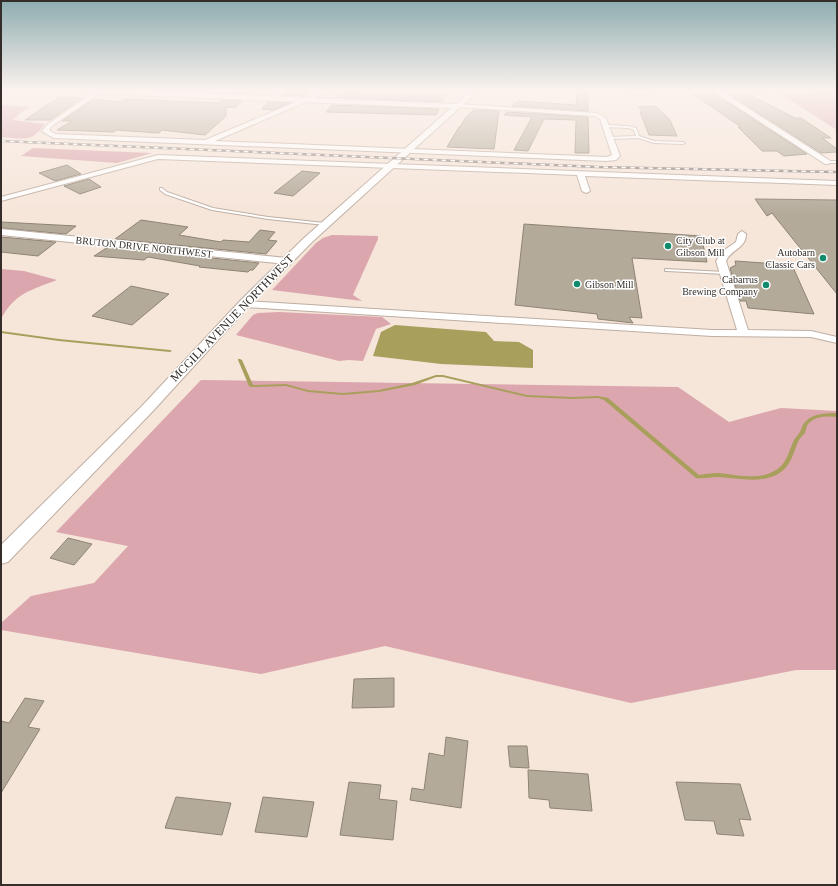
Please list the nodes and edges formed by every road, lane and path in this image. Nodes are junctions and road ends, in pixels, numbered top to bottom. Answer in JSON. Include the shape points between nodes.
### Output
{"nodes":[{"id":1,"x":46,"y":132,"type":"edge"},
{"id":2,"x":228,"y":132,"type":"edge"},
{"id":3,"x":430,"y":132,"type":"edge"},
{"id":4,"x":608,"y":132,"type":"edge"},
{"id":5,"x":636,"y":132,"type":"edge"},
{"id":6,"x":781,"y":132,"type":"edge"},
{"id":7,"x":638,"y":137,"type":"junction"},
{"id":8,"x":610,"y":138,"type":"junction"},
{"id":9,"x":204,"y":142,"type":"junction"},
{"id":10,"x":683,"y":143,"type":"dead end"},
{"id":11,"x":410,"y":150,"type":"junction"},
{"id":12,"x":828,"y":162,"type":"joint"},
{"id":13,"x":837,"y":162,"type":"edge"},
{"id":14,"x":392,"y":166,"type":"junction"},
{"id":15,"x":580,"y":173,"type":"junction"},
{"id":16,"x":837,"y":183,"type":"edge"},
{"id":17,"x":161,"y":189,"type":"dead end"},
{"id":18,"x":586,"y":191,"type":"dead end"},
{"id":19,"x":1,"y":199,"type":"edge"},
{"id":20,"x":325,"y":224,"type":"junction"},
{"id":21,"x":1,"y":232,"type":"edge"},
{"id":22,"x":742,"y":234,"type":"dead end"},
{"id":23,"x":287,"y":261,"type":"junction"},
{"id":24,"x":667,"y":270,"type":"dead end"},
{"id":25,"x":725,"y":273,"type":"junction"},
{"id":26,"x":244,"y":304,"type":"junction"},
{"id":27,"x":744,"y":334,"type":"junction"},
{"id":28,"x":837,"y":340,"type":"edge"},
{"id":29,"x":1,"y":557,"type":"edge"}],
"edges":[{"from":1,"to":9,"type":"street","via":[[54,136]]},
{"from":2,"to":9,"type":"street"},
{"from":3,"to":11,"type":"street","name":"MCGILL AVENUE NORTHWEST"},
{"from":4,"to":8,"type":"street"},
{"from":5,"to":7,"type":"lane"},
{"from":6,"to":12,"type":"street"},
{"from":7,"to":8,"type":"lane"},
{"from":7,"to":10,"type":"lane","via":[[654,142]]},
{"from":8,"to":11,"type":"street","via":[[616,156],[613,158]]},
{"from":9,"to":11,"type":"street"},
{"from":11,"to":14,"type":"street","name":"MCGILL AVENUE NORTHWEST"},
{"from":12,"to":13,"type":"lane"},
{"from":14,"to":15,"type":"street"},
{"from":14,"to":19,"type":"street","via":[[158,157]]},
{"from":14,"to":20,"type":"street","name":"MCGILL AVENUE NORTHWEST"},
{"from":15,"to":16,"type":"street"},
{"from":15,"to":18,"type":"street"},
{"from":17,"to":20,"type":"lane","via":[[212,209]]},
{"from":20,"to":23,"type":"street","name":"MCGILL AVENUE NORTHWEST"},
{"from":21,"to":23,"type":"street","name":"BRUTON DRIVE NORTHWEST"},
{"from":22,"to":25,"type":"street","via":[[739,245],[722,257]]},
{"from":23,"to":26,"type":"street","name":"MCGILL AVENUE NORTHWEST"},
{"from":24,"to":25,"type":"lane"},
{"from":25,"to":27,"type":"street"},
{"from":26,"to":27,"type":"street"},
{"from":26,"to":29,"type":"street","name":"MCGILL AVENUE NORTHWEST","via":[[147,409]]},
{"from":27,"to":28,"type":"street","via":[[811,334]]}]}
